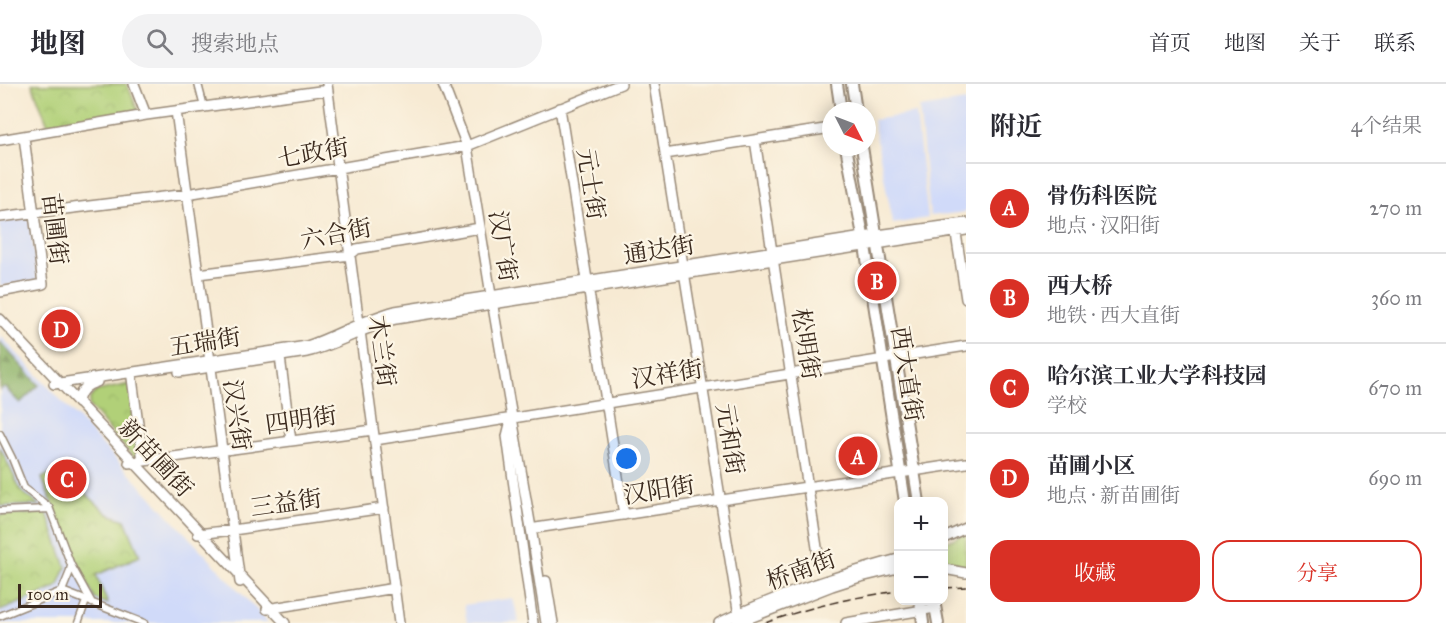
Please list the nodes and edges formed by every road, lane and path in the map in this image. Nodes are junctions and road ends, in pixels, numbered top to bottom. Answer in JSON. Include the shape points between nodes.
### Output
{"nodes":[{"id":1,"x":134,"y":84,"type":"edge"},
{"id":2,"x":198,"y":84,"type":"edge"},
{"id":3,"x":443,"y":84,"type":"edge"},
{"id":4,"x":621,"y":84,"type":"edge"},
{"id":5,"x":654,"y":84,"type":"edge"},
{"id":6,"x":837,"y":84,"type":"edge"},
{"id":7,"x":852,"y":84,"type":"edge"},
{"id":8,"x":327,"y":87,"type":"edge"},
{"id":9,"x":840,"y":102,"type":"edge"},
{"id":10,"x":855,"y":102,"type":"edge"},
{"id":11,"x":204,"y":107,"type":"junction"},
{"id":12,"x":560,"y":108,"type":"junction"},
{"id":13,"x":176,"y":111,"type":"junction"},
{"id":14,"x":146,"y":115,"type":"junction"},
{"id":15,"x":822,"y":129,"type":"edge"},
{"id":16,"x":24,"y":137,"type":"junction"},
{"id":17,"x":0,"y":140,"type":"edge"},
{"id":18,"x":755,"y":140,"type":"junction"},
{"id":19,"x":467,"y":146,"type":"junction"},
{"id":20,"x":665,"y":154,"type":"junction"},
{"id":21,"x":848,"y":156,"type":"edge"},
{"id":22,"x":864,"y":156,"type":"edge"},
{"id":23,"x":338,"y":169,"type":"junction"},
{"id":24,"x":187,"y":194,"type":"junction"},
{"id":25,"x":33,"y":212,"type":"junction"},
{"id":26,"x":0,"y":217,"type":"edge"},
{"id":27,"x":966,"y":223,"type":"edge"},
{"id":28,"x":480,"y":228,"type":"junction"},
{"id":29,"x":955,"y":228,"type":"junction"},
{"id":30,"x":966,"y":230,"type":"edge"},
{"id":31,"x":878,"y":239,"type":"junction"},
{"id":32,"x":864,"y":241,"type":"junction"},
{"id":33,"x":350,"y":255,"type":"junction"},
{"id":34,"x":773,"y":256,"type":"junction"},
{"id":35,"x":684,"y":270,"type":"junction"},
{"id":36,"x":198,"y":274,"type":"junction"},
{"id":37,"x":587,"y":285,"type":"junction"},
{"id":38,"x":0,"y":292,"type":"edge"},
{"id":39,"x":966,"y":299,"type":"edge"},
{"id":40,"x":492,"y":300,"type":"junction"},
{"id":41,"x":0,"y":319,"type":"edge"},
{"id":42,"x":0,"y":325,"type":"edge"},
{"id":43,"x":360,"y":328,"type":"junction"},
{"id":44,"x":966,"y":346,"type":"edge"},
{"id":45,"x":280,"y":357,"type":"junction"},
{"id":46,"x":896,"y":357,"type":"junction"},
{"id":47,"x":883,"y":359,"type":"junction"},
{"id":48,"x":210,"y":364,"type":"junction"},
{"id":49,"x":791,"y":374,"type":"junction"},
{"id":50,"x":132,"y":378,"type":"junction"},
{"id":51,"x":57,"y":384,"type":"junction"},
{"id":52,"x":702,"y":388,"type":"junction"},
{"id":53,"x":78,"y":403,"type":"junction"},
{"id":54,"x":606,"y":403,"type":"junction"},
{"id":55,"x":511,"y":418,"type":"junction"},
{"id":56,"x":373,"y":430,"type":"junction"},
{"id":57,"x":0,"y":434,"type":"edge"},
{"id":58,"x":375,"y":440,"type":"junction"},
{"id":59,"x":291,"y":441,"type":"junction"},
{"id":60,"x":222,"y":450,"type":"junction"},
{"id":61,"x":134,"y":462,"type":"junction"},
{"id":62,"x":966,"y":463,"type":"edge"},
{"id":63,"x":915,"y":470,"type":"junction"},
{"id":64,"x":901,"y":472,"type":"junction"},
{"id":65,"x":808,"y":487,"type":"junction"},
{"id":66,"x":904,"y":497,"type":"edge"},
{"id":67,"x":918,"y":497,"type":"edge"},
{"id":68,"x":720,"y":501,"type":"junction"},
{"id":69,"x":384,"y":508,"type":"junction"},
{"id":70,"x":49,"y":509,"type":"junction"},
{"id":71,"x":0,"y":511,"type":"edge"},
{"id":72,"x":624,"y":515,"type":"junction"},
{"id":73,"x":536,"y":528,"type":"junction"},
{"id":74,"x":966,"y":528,"type":"edge"},
{"id":75,"x":233,"y":530,"type":"junction"},
{"id":76,"x":196,"y":534,"type":"junction"},
{"id":77,"x":948,"y":536,"type":"edge"},
{"id":78,"x":818,"y":554,"type":"dead end"},
{"id":79,"x":894,"y":560,"type":"edge"},
{"id":80,"x":71,"y":566,"type":"junction"},
{"id":81,"x":894,"y":569,"type":"edge"},
{"id":82,"x":948,"y":570,"type":"edge"},
{"id":83,"x":966,"y":573,"type":"edge"},
{"id":84,"x":239,"y":578,"type":"junction"},
{"id":85,"x":395,"y":588,"type":"junction"},
{"id":86,"x":62,"y":591,"type":"junction"},
{"id":87,"x":89,"y":602,"type":"junction"},
{"id":88,"x":935,"y":605,"type":"edge"},
{"id":89,"x":921,"y":606,"type":"edge"},
{"id":90,"x":268,"y":609,"type":"junction"},
{"id":91,"x":0,"y":616,"type":"edge"},
{"id":92,"x":738,"y":619,"type":"edge"},
{"id":93,"x":78,"y":623,"type":"edge"},
{"id":94,"x":144,"y":623,"type":"edge"},
{"id":95,"x":278,"y":623,"type":"edge"},
{"id":96,"x":285,"y":623,"type":"edge"},
{"id":97,"x":399,"y":623,"type":"edge"},
{"id":98,"x":533,"y":623,"type":"edge"},
{"id":99,"x":541,"y":623,"type":"edge"},
{"id":100,"x":546,"y":623,"type":"edge"},
{"id":101,"x":554,"y":623,"type":"edge"},
{"id":102,"x":719,"y":623,"type":"edge"},
{"id":103,"x":846,"y":623,"type":"edge"},
{"id":104,"x":923,"y":623,"type":"edge"},
{"id":105,"x":938,"y":623,"type":"edge"}],
"edges":[{"from":1,"to":14,"type":"street"},
{"from":2,"to":11,"type":"street"},
{"from":3,"to":19,"type":"street","name":"汉广街"},
{"from":4,"to":12,"type":"street","name":"七政街"},
{"from":5,"to":20,"type":"street","name":"元和街"},
{"from":6,"to":9,"type":"main road"},
{"from":7,"to":10,"type":"main road"},
{"from":8,"to":11,"type":"street"},
{"from":8,"to":23,"type":"street","name":"木兰街"},
{"from":11,"to":13,"type":"street"},
{"from":12,"to":19,"type":"street","name":"七政街"},
{"from":12,"to":37,"type":"street","name":"元士街"},
{"from":13,"to":14,"type":"street"},
{"from":13,"to":24,"type":"street","name":"汉兴街"},
{"from":14,"to":16,"type":"street"},
{"from":15,"to":18,"type":"street"},
{"from":16,"to":17,"type":"street"},
{"from":16,"to":25,"type":"street","name":"苗圃街"},
{"from":18,"to":20,"type":"street"},
{"from":18,"to":34,"type":"street","name":"松明街"},
{"from":19,"to":23,"type":"street","name":"七政街"},
{"from":19,"to":28,"type":"street","name":"汉广街"},
{"from":20,"to":35,"type":"street","name":"元和街"},
{"from":21,"to":32,"type":"main road","name":"西大直街"},
{"from":22,"to":31,"type":"main road","name":"西大直街"},
{"from":23,"to":24,"type":"street","name":"七政街"},
{"from":23,"to":33,"type":"street","name":"木兰街"},
{"from":24,"to":25,"type":"street","name":"七政街"},
{"from":24,"to":36,"type":"street","name":"汉兴街"},
{"from":25,"to":26,"type":"street","name":"七政街"},
{"from":25,"to":38,"type":"street","name":"苗圃街","via":[[43,284]]},
{"from":27,"to":29,"type":"street","name":"通达街"},
{"from":28,"to":33,"type":"street","name":"六合街","via":[[357,249]]},
{"from":28,"to":40,"type":"street","name":"汉广街"},
{"from":29,"to":30,"type":"street","name":"通达街"},
{"from":29,"to":31,"type":"street","name":"通达街"},
{"from":29,"to":39,"type":"street"},
{"from":31,"to":32,"type":"street","name":"通达街"},
{"from":31,"to":46,"type":"main road","name":"西大直街"},
{"from":32,"to":34,"type":"street","name":"通达街"},
{"from":32,"to":47,"type":"main road","name":"西大直街"},
{"from":33,"to":36,"type":"street","name":"六合街"},
{"from":33,"to":43,"type":"street","name":"木兰街"},
{"from":34,"to":35,"type":"street","name":"通达街"},
{"from":34,"to":49,"type":"street","name":"松明街"},
{"from":35,"to":37,"type":"street","name":"通达街"},
{"from":35,"to":52,"type":"street","name":"元和街"},
{"from":36,"to":48,"type":"street","name":"汉兴街"},
{"from":37,"to":40,"type":"street","name":"通达街"},
{"from":37,"to":54,"type":"street","name":"元士街"},
{"from":40,"to":43,"type":"street","name":"通达街","via":[[395,311],[375,316]]},
{"from":40,"to":55,"type":"street","name":"汉广街"},
{"from":41,"to":51,"type":"street","name":"新苗圃街"},
{"from":42,"to":51,"type":"street","name":"新苗圃街"},
{"from":43,"to":45,"type":"street","name":"五瑞街","via":[[316,350]]},
{"from":43,"to":48,"type":"street","name":"五瑞街","via":[[308,346]]},
{"from":43,"to":56,"type":"street","name":"木兰街"},
{"from":44,"to":46,"type":"street","name":"汉祥街"},
{"from":45,"to":48,"type":"street","name":"五瑞街"},
{"from":45,"to":59,"type":"street"},
{"from":46,"to":47,"type":"street","name":"汉祥街"},
{"from":46,"to":63,"type":"main road","name":"西大直街"},
{"from":47,"to":49,"type":"street","name":"汉祥街"},
{"from":47,"to":64,"type":"main road","name":"西大直街"},
{"from":48,"to":50,"type":"street","name":"五瑞街"},
{"from":48,"to":51,"type":"street","name":"五瑞街"},
{"from":48,"to":60,"type":"street","name":"汉兴街"},
{"from":49,"to":52,"type":"street","name":"汉祥街"},
{"from":49,"to":65,"type":"street","name":"松明街"},
{"from":50,"to":53,"type":"street","name":"五瑞街","via":[[87,386]]},
{"from":50,"to":61,"type":"street"},
{"from":51,"to":53,"type":"street","name":"新苗圃街"},
{"from":51,"to":61,"type":"street","name":"新苗圃街"},
{"from":52,"to":54,"type":"street","name":"汉祥街"},
{"from":52,"to":68,"type":"street","name":"元和街"},
{"from":53,"to":61,"type":"street","name":"新苗圃街"},
{"from":54,"to":55,"type":"street","name":"汉祥街"},
{"from":54,"to":72,"type":"street","name":"元士街"},
{"from":55,"to":58,"type":"street","name":"汉祥街"},
{"from":55,"to":73,"type":"street","name":"汉广街","via":[[519,430]]},
{"from":55,"to":98,"type":"street","name":"汉广街","via":[[507,436]]},
{"from":55,"to":99,"type":"street","name":"汉广街"},
{"from":55,"to":100,"type":"street","name":"汉广街"},
{"from":56,"to":58,"type":"street","name":"木兰街"},
{"from":56,"to":59,"type":"street","name":"四明街"},
{"from":57,"to":70,"type":"street","via":[[24,488]]},
{"from":58,"to":69,"type":"street","name":"木兰街"},
{"from":59,"to":60,"type":"street","name":"四明街"},
{"from":60,"to":61,"type":"street","name":"四明街"},
{"from":60,"to":75,"type":"street","name":"汉兴街"},
{"from":61,"to":76,"type":"street","name":"新苗圃街"},
{"from":62,"to":63,"type":"street","name":"汉阳街"},
{"from":63,"to":64,"type":"street","name":"汉阳街"},
{"from":63,"to":67,"type":"main road","name":"西大直街"},
{"from":64,"to":65,"type":"street","name":"汉阳街"},
{"from":64,"to":66,"type":"main road","name":"西大直街"},
{"from":65,"to":68,"type":"street","name":"汉阳街"},
{"from":65,"to":78,"type":"street","name":"松明街"},
{"from":68,"to":72,"type":"street","name":"汉阳街"},
{"from":68,"to":92,"type":"street","name":"元和街"},
{"from":69,"to":75,"type":"street","name":"三益街"},
{"from":69,"to":85,"type":"street","name":"木兰街"},
{"from":70,"to":71,"type":"street"},
{"from":70,"to":80,"type":"street"},
{"from":72,"to":73,"type":"street","name":"汉阳街"},
{"from":73,"to":101,"type":"street","name":"汉广街"},
{"from":74,"to":77,"type":"street"},
{"from":75,"to":76,"type":"street","name":"三益街"},
{"from":75,"to":84,"type":"street","name":"汉兴街"},
{"from":76,"to":84,"type":"street","name":"新苗圃街"},
{"from":79,"to":92,"type":"street","name":"桥南街","via":[[845,574]]},
{"from":80,"to":86,"type":"street"},
{"from":80,"to":87,"type":"street"},
{"from":81,"to":92,"type":"street","name":"桥南街"},
{"from":82,"to":83,"type":"street"},
{"from":84,"to":90,"type":"street","name":"新苗圃街"},
{"from":85,"to":90,"type":"street"},
{"from":85,"to":97,"type":"street","name":"木兰街"},
{"from":86,"to":87,"type":"street"},
{"from":86,"to":91,"type":"street"},
{"from":87,"to":93,"type":"street"},
{"from":87,"to":94,"type":"street"},
{"from":88,"to":105,"type":"main road"},
{"from":89,"to":103,"type":"street"},
{"from":89,"to":104,"type":"main road"},
{"from":90,"to":95,"type":"street","name":"新苗圃街"},
{"from":90,"to":96,"type":"street","name":"新苗圃街"},
{"from":92,"to":102,"type":"street","name":"桥南街"}]}
